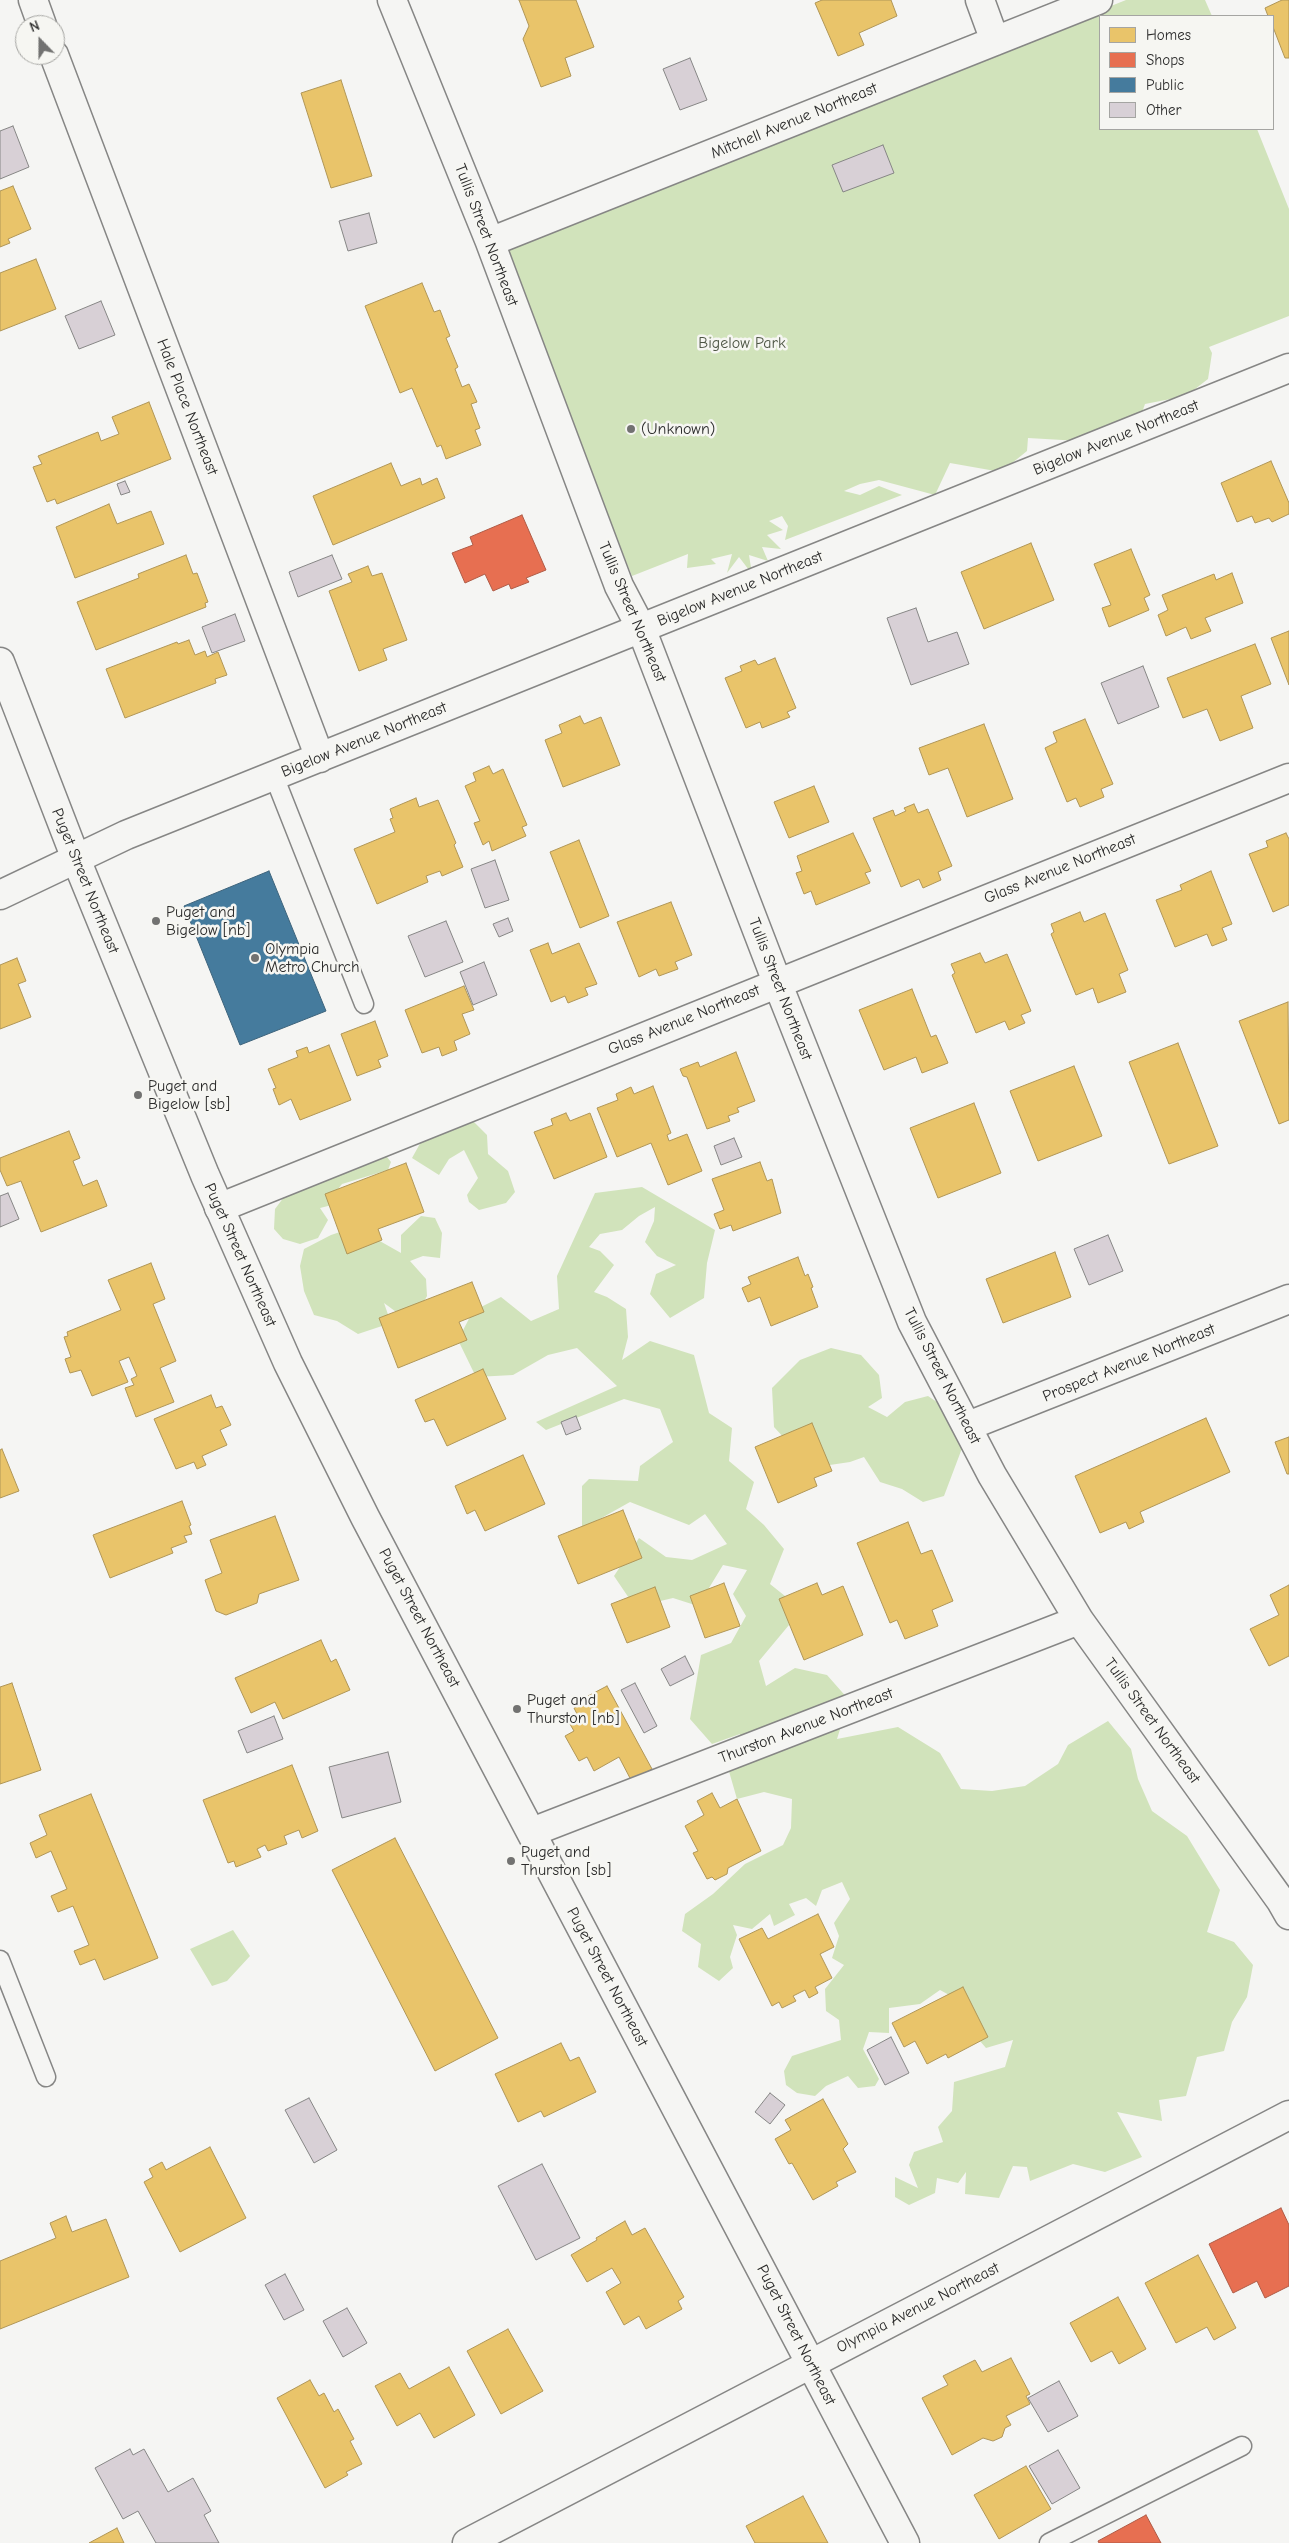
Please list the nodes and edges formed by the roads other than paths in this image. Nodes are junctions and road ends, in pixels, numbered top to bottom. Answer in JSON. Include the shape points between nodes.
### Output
{"nodes":[{"id":1,"x":33,"y":0,"type":"edge"},
{"id":2,"x":392,"y":0,"type":"edge"},
{"id":3,"x":980,"y":0,"type":"edge"},
{"id":4,"x":1098,"y":0,"type":"edge"},
{"id":5,"x":38,"y":15,"type":"edge"},
{"id":6,"x":995,"y":41,"type":"junction"},
{"id":7,"x":58,"y":65,"type":"edge"},
{"id":8,"x":490,"y":242,"type":"junction"},
{"id":9,"x":1289,"y":368,"type":"edge"},
{"id":10,"x":641,"y":628,"type":"junction"},
{"id":11,"x":0,"y":662,"type":"edge"},
{"id":12,"x":320,"y":758,"type":"junction"},
{"id":13,"x":274,"y":776,"type":"junction"},
{"id":14,"x":1289,"y":778,"type":"edge"},
{"id":15,"x":76,"y":859,"type":"junction"},
{"id":16,"x":0,"y":895,"type":"edge"},
{"id":17,"x":777,"y":982,"type":"junction"},
{"id":18,"x":364,"y":1004,"type":"dead end"},
{"id":19,"x":219,"y":1208,"type":"junction"},
{"id":20,"x":1289,"y":1299,"type":"edge"},
{"id":21,"x":968,"y":1426,"type":"junction"},
{"id":22,"x":1079,"y":1620,"type":"junction"},
{"id":23,"x":532,"y":1832,"type":"junction"},
{"id":24,"x":1289,"y":1916,"type":"edge"},
{"id":25,"x":0,"y":1960,"type":"edge"},
{"id":26,"x":46,"y":2077,"type":"dead end"},
{"id":27,"x":1289,"y":2115,"type":"edge"},
{"id":28,"x":811,"y":2364,"type":"junction"},
{"id":29,"x":1242,"y":2446,"type":"dead end"},
{"id":30,"x":467,"y":2543,"type":"edge"},
{"id":31,"x":905,"y":2543,"type":"edge"},
{"id":32,"x":1049,"y":2543,"type":"edge"}],
"edges":[{"from":1,"to":5,"type":"street"},
{"from":2,"to":8,"type":"street","name":"Tullis Street Northeast"},
{"from":3,"to":6,"type":"street"},
{"from":4,"to":6,"type":"street","name":"Mitchell Avenue Northeast"},
{"from":6,"to":8,"type":"street","name":"Mitchell Avenue Northeast"},
{"from":7,"to":12,"type":"street","name":"Hale Place Northeast"},
{"from":8,"to":10,"type":"street","name":"Tullis Street Northeast","via":[[619,586]]},
{"from":9,"to":10,"type":"street","name":"Bigelow Avenue Northeast"},
{"from":10,"to":12,"type":"street","name":"Bigelow Avenue Northeast"},
{"from":10,"to":17,"type":"street","name":"Tullis Street Northeast"},
{"from":11,"to":15,"type":"street","name":"Puget Street Northeast"},
{"from":12,"to":13,"type":"street","name":"Bigelow Avenue Northeast"},
{"from":13,"to":15,"type":"street","name":"Bigelow Avenue Northeast","via":[[126,835]]},
{"from":13,"to":18,"type":"lane"},
{"from":14,"to":17,"type":"street","name":"Glass Avenue Northeast"},
{"from":15,"to":16,"type":"street","name":"Bigelow Avenue Northeast"},
{"from":15,"to":19,"type":"street","name":"Puget Street Northeast"},
{"from":17,"to":19,"type":"street","name":"Glass Avenue Northeast"},
{"from":17,"to":21,"type":"street","name":"Tullis Street Northeast","via":[[912,1322],[942,1383]]},
{"from":19,"to":23,"type":"street","name":"Puget Street Northeast","via":[[288,1363],[365,1517]]},
{"from":20,"to":21,"type":"street","name":"Prospect Avenue Northeast"},
{"from":21,"to":22,"type":"street","name":"Tullis Street Northeast","via":[[992,1475]]},
{"from":22,"to":23,"type":"street","name":"Thurston Avenue Northeast"},
{"from":22,"to":24,"type":"street","name":"Tullis Street Northeast"},
{"from":23,"to":28,"type":"street","name":"Puget Street Northeast"},
{"from":25,"to":26,"type":"lane"},
{"from":27,"to":28,"type":"street","name":"Olympia Avenue Northeast"},
{"from":28,"to":30,"type":"street","name":"Olympia Avenue Northeast"},
{"from":28,"to":31,"type":"street","name":"Puget Street Northeast"},
{"from":29,"to":32,"type":"lane"}]}
